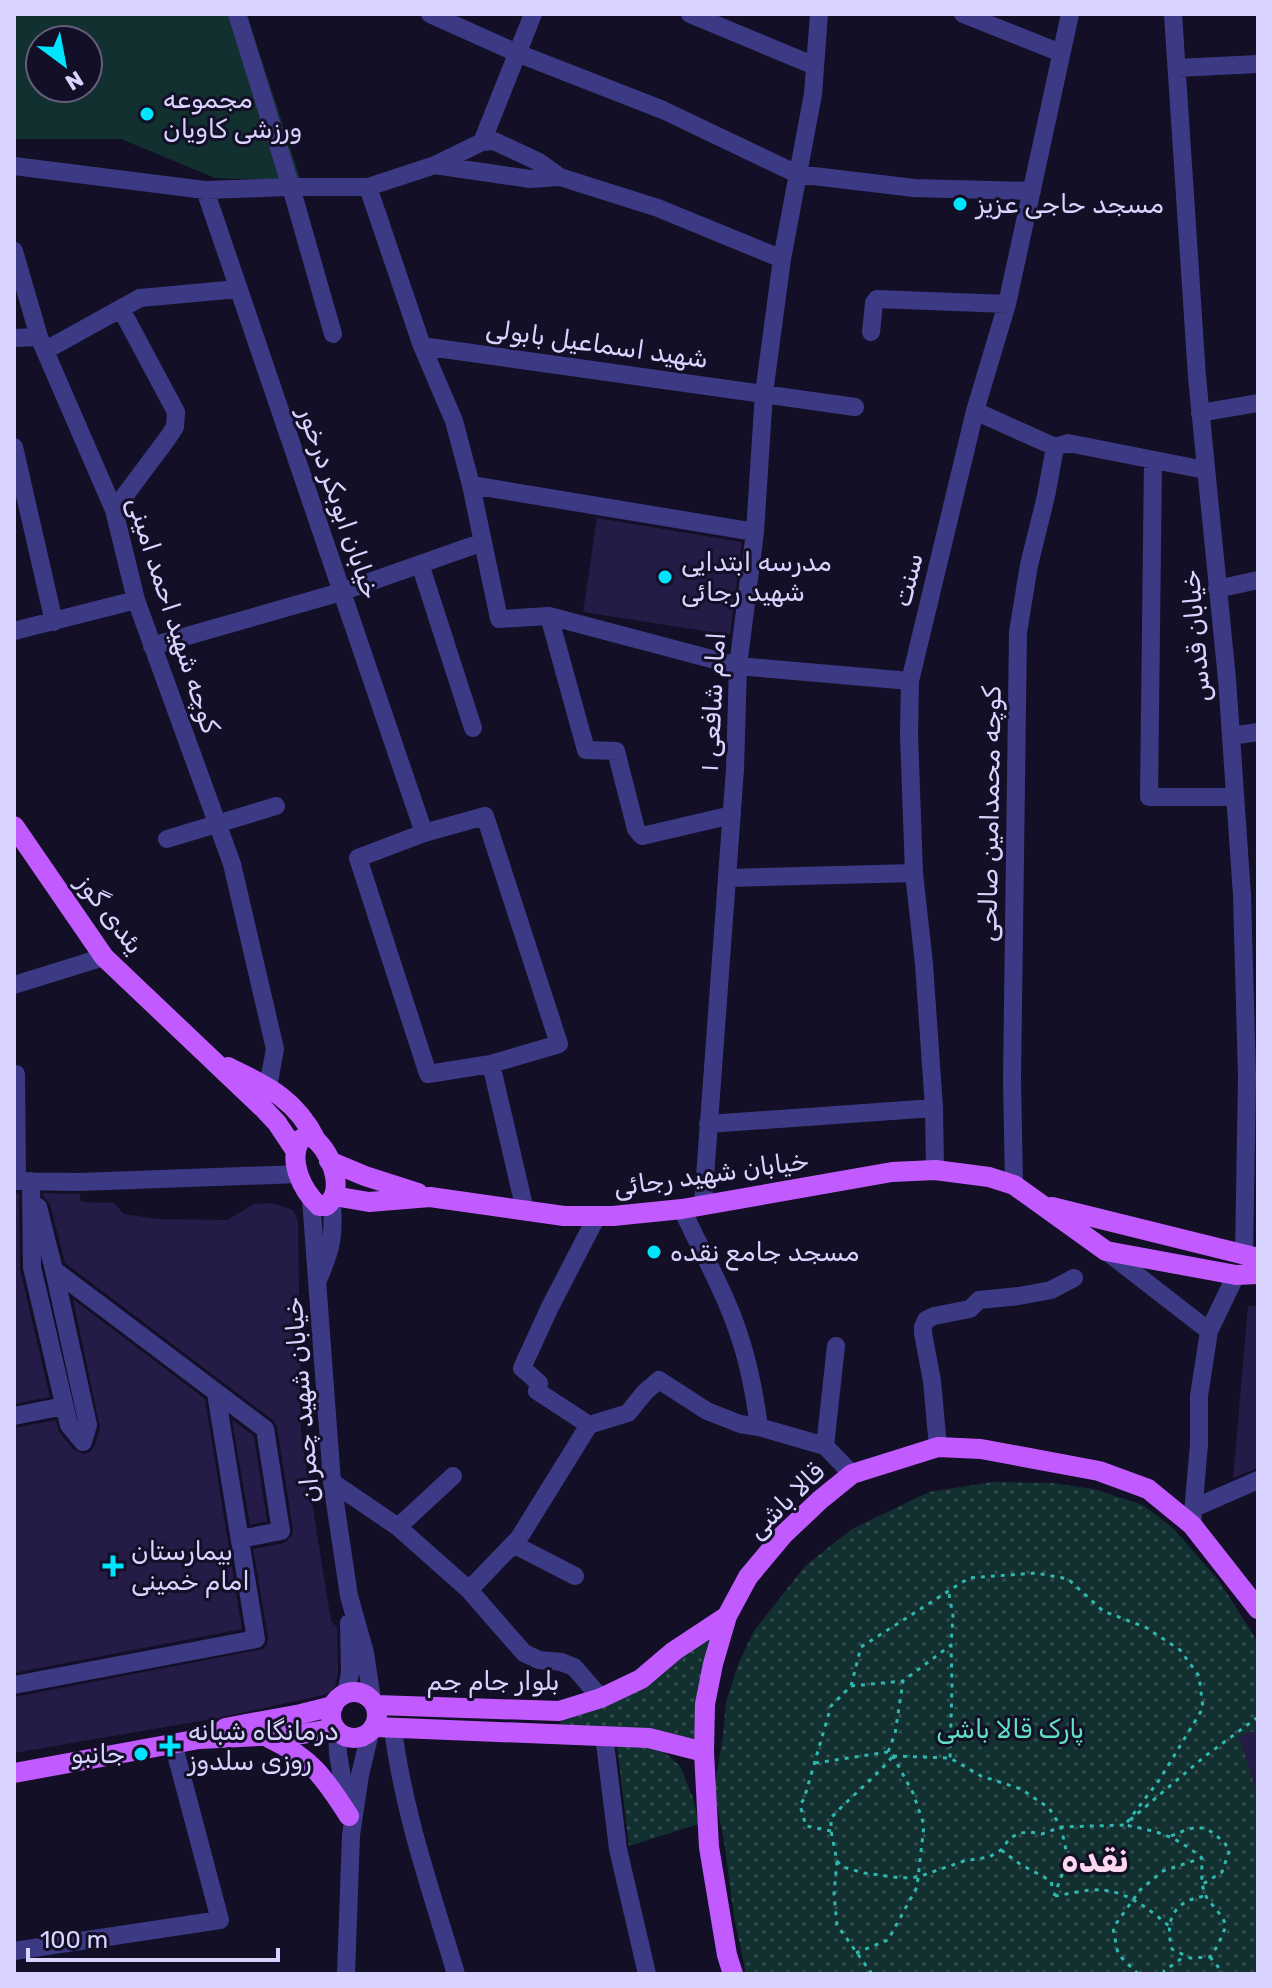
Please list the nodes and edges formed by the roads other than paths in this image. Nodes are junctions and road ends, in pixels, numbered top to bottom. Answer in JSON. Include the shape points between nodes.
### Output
{"nodes":[{"id":1,"x":237,"y":14,"type":"edge"},
{"id":2,"x":430,"y":14,"type":"edge"},
{"id":3,"x":533,"y":14,"type":"edge"},
{"id":4,"x":690,"y":14,"type":"edge"},
{"id":5,"x":819,"y":14,"type":"edge"},
{"id":6,"x":963,"y":14,"type":"edge"},
{"id":7,"x":1070,"y":14,"type":"edge"},
{"id":8,"x":1173,"y":14,"type":"edge"},
{"id":9,"x":517,"y":53,"type":"junction"},
{"id":10,"x":1061,"y":53,"type":"junction"},
{"id":11,"x":1258,"y":64,"type":"edge"},
{"id":12,"x":815,"y":66,"type":"junction"},
{"id":13,"x":1177,"y":68,"type":"junction"},
{"id":14,"x":482,"y":142,"type":"junction"},
{"id":15,"x":435,"y":165,"type":"junction"},
{"id":16,"x":14,"y":166,"type":"edge"},
{"id":17,"x":797,"y":174,"type":"junction"},
{"id":18,"x":560,"y":177,"type":"junction"},
{"id":19,"x":291,"y":187,"type":"junction"},
{"id":20,"x":368,"y":187,"type":"junction"},
{"id":21,"x":205,"y":190,"type":"junction"},
{"id":22,"x":1032,"y":191,"type":"junction"},
{"id":23,"x":14,"y":251,"type":"edge"},
{"id":24,"x":782,"y":259,"type":"junction"},
{"id":25,"x":238,"y":289,"type":"junction"},
{"id":26,"x":1007,"y":304,"type":"junction"},
{"id":27,"x":121,"y":309,"type":"junction"},
{"id":28,"x":871,"y":332,"type":"dead end"},
{"id":29,"x":333,"y":334,"type":"dead end"},
{"id":30,"x":14,"y":338,"type":"edge"},
{"id":31,"x":42,"y":344,"type":"junction"},
{"id":32,"x":422,"y":346,"type":"junction"},
{"id":33,"x":764,"y":393,"type":"junction"},
{"id":34,"x":1258,"y":403,"type":"edge"},
{"id":35,"x":855,"y":407,"type":"dead end"},
{"id":36,"x":975,"y":411,"type":"junction"},
{"id":37,"x":1200,"y":413,"type":"junction"},
{"id":38,"x":14,"y":447,"type":"edge"},
{"id":39,"x":1055,"y":447,"type":"junction"},
{"id":40,"x":1153,"y":460,"type":"junction"},
{"id":41,"x":1205,"y":470,"type":"junction"},
{"id":42,"x":471,"y":485,"type":"junction"},
{"id":43,"x":114,"y":510,"type":"junction"},
{"id":44,"x":755,"y":532,"type":"junction"},
{"id":45,"x":483,"y":542,"type":"junction"},
{"id":46,"x":420,"y":564,"type":"junction"},
{"id":47,"x":1258,"y":580,"type":"edge"},
{"id":48,"x":1217,"y":589,"type":"junction"},
{"id":49,"x":341,"y":592,"type":"junction"},
{"id":50,"x":136,"y":600,"type":"junction"},
{"id":51,"x":549,"y":616,"type":"junction"},
{"id":52,"x":54,"y":622,"type":"junction"},
{"id":53,"x":14,"y":631,"type":"edge"},
{"id":54,"x":152,"y":646,"type":"junction"},
{"id":55,"x":738,"y":666,"type":"junction"},
{"id":56,"x":910,"y":681,"type":"junction"},
{"id":57,"x":473,"y":728,"type":"dead end"},
{"id":58,"x":1258,"y":732,"type":"edge"},
{"id":59,"x":1231,"y":736,"type":"junction"},
{"id":60,"x":1235,"y":797,"type":"junction"},
{"id":61,"x":276,"y":806,"type":"dead end"},
{"id":62,"x":732,"y":815,"type":"junction"},
{"id":63,"x":216,"y":824,"type":"junction"},
{"id":64,"x":14,"y":826,"type":"edge"},
{"id":65,"x":424,"y":833,"type":"junction"},
{"id":66,"x":167,"y":839,"type":"dead end"},
{"id":67,"x":914,"y":873,"type":"junction"},
{"id":68,"x":727,"y":878,"type":"junction"},
{"id":69,"x":1250,"y":911,"type":"edge"},
{"id":70,"x":104,"y":957,"type":"junction"},
{"id":71,"x":14,"y":985,"type":"edge"},
{"id":72,"x":210,"y":1058,"type":"junction"},
{"id":73,"x":491,"y":1064,"type":"junction"},
{"id":74,"x":16,"y":1074,"type":"edge"},
{"id":75,"x":268,"y":1087,"type":"junction"},
{"id":76,"x":934,"y":1108,"type":"junction"},
{"id":77,"x":708,"y":1124,"type":"junction"},
{"id":78,"x":316,"y":1140,"type":"junction"},
{"id":79,"x":295,"y":1150,"type":"junction"},
{"id":80,"x":329,"y":1161,"type":"junction"},
{"id":81,"x":935,"y":1170,"type":"junction"},
{"id":82,"x":299,"y":1174,"type":"junction"},
{"id":83,"x":21,"y":1181,"type":"edge"},
{"id":84,"x":1014,"y":1185,"type":"junction"},
{"id":85,"x":430,"y":1197,"type":"junction"},
{"id":86,"x":326,"y":1199,"type":"junction"},
{"id":87,"x":703,"y":1204,"type":"junction"},
{"id":88,"x":1040,"y":1204,"type":"junction"},
{"id":89,"x":682,"y":1209,"type":"junction"},
{"id":90,"x":525,"y":1210,"type":"junction"},
{"id":91,"x":597,"y":1216,"type":"junction"},
{"id":92,"x":1116,"y":1222,"type":"junction"},
{"id":93,"x":1106,"y":1251,"type":"junction"},
{"id":94,"x":1251,"y":1257,"type":"edge"},
{"id":95,"x":54,"y":1270,"type":"junction"},
{"id":96,"x":1258,"y":1274,"type":"edge"},
{"id":97,"x":1236,"y":1275,"type":"junction"},
{"id":98,"x":1074,"y":1278,"type":"dead end"},
{"id":99,"x":1209,"y":1331,"type":"junction"},
{"id":100,"x":836,"y":1346,"type":"dead end"},
{"id":101,"x":216,"y":1393,"type":"junction"},
{"id":102,"x":64,"y":1406,"type":"junction"},
{"id":103,"x":14,"y":1416,"type":"edge"},
{"id":104,"x":589,"y":1425,"type":"junction"},
{"id":105,"x":759,"y":1427,"type":"junction"},
{"id":106,"x":825,"y":1446,"type":"junction"},
{"id":107,"x":938,"y":1447,"type":"junction"},
{"id":108,"x":852,"y":1474,"type":"junction"},
{"id":109,"x":453,"y":1476,"type":"dead end"},
{"id":110,"x":1258,"y":1480,"type":"edge"},
{"id":111,"x":332,"y":1482,"type":"junction"},
{"id":112,"x":1193,"y":1517,"type":"junction"},
{"id":113,"x":398,"y":1527,"type":"junction"},
{"id":114,"x":240,"y":1539,"type":"junction"},
{"id":115,"x":513,"y":1544,"type":"junction"},
{"id":116,"x":575,"y":1576,"type":"dead end"},
{"id":117,"x":469,"y":1590,"type":"junction"},
{"id":118,"x":349,"y":1596,"type":"junction"},
{"id":119,"x":1258,"y":1609,"type":"edge"},
{"id":120,"x":727,"y":1616,"type":"junction"},
{"id":121,"x":14,"y":1685,"type":"edge"},
{"id":122,"x":601,"y":1698,"type":"junction"},
{"id":123,"x":339,"y":1699,"type":"junction"},
{"id":124,"x":374,"y":1702,"type":"junction"},
{"id":125,"x":379,"y":1729,"type":"junction"},
{"id":126,"x":336,"y":1730,"type":"junction"},
{"id":127,"x":604,"y":1735,"type":"junction"},
{"id":128,"x":265,"y":1736,"type":"junction"},
{"id":129,"x":199,"y":1739,"type":"junction"},
{"id":130,"x":173,"y":1743,"type":"junction"},
{"id":131,"x":704,"y":1752,"type":"junction"},
{"id":132,"x":14,"y":1773,"type":"edge"},
{"id":133,"x":350,"y":1825,"type":"junction"},
{"id":134,"x":14,"y":1951,"type":"edge"},
{"id":135,"x":346,"y":1974,"type":"edge"},
{"id":136,"x":456,"y":1974,"type":"edge"},
{"id":137,"x":647,"y":1974,"type":"edge"},
{"id":138,"x":733,"y":1974,"type":"edge"}],
"edges":[{"from":1,"to":19,"type":"street"},
{"from":2,"to":9,"type":"street"},
{"from":3,"to":9,"type":"street"},
{"from":4,"to":12,"type":"street"},
{"from":5,"to":12,"type":"street","name":"امام شافعی ۱"},
{"from":6,"to":10,"type":"street"},
{"from":7,"to":10,"type":"street","name":"سنت"},
{"from":8,"to":13,"type":"street","name":"خیابان قدس"},
{"from":9,"to":14,"type":"street"},
{"from":9,"to":17,"type":"street","via":[[663,110]]},
{"from":10,"to":22,"type":"street","name":"سنت"},
{"from":11,"to":13,"type":"street"},
{"from":12,"to":17,"type":"street","name":"امام شافعی ۱"},
{"from":13,"to":37,"type":"street","name":"خیابان قدس"},
{"from":14,"to":15,"type":"street"},
{"from":14,"to":18,"type":"street","via":[[511,148]]},
{"from":15,"to":18,"type":"street","via":[[530,179]]},
{"from":15,"to":20,"type":"street"},
{"from":16,"to":21,"type":"street"},
{"from":17,"to":22,"type":"street","via":[[914,188]]},
{"from":17,"to":24,"type":"street","name":"امام شافعی ۱"},
{"from":18,"to":24,"type":"street","via":[[658,208]]},
{"from":19,"to":20,"type":"street"},
{"from":19,"to":21,"type":"street"},
{"from":19,"to":29,"type":"street"},
{"from":20,"to":32,"type":"street"},
{"from":21,"to":25,"type":"street","name":"خیابان ابوبکر درخور"},
{"from":22,"to":26,"type":"street","name":"سنت"},
{"from":23,"to":31,"type":"street","name":"کوچه شهید احمد امینی"},
{"from":24,"to":33,"type":"street","name":"امام شافعی ۱"},
{"from":25,"to":27,"type":"street","via":[[140,298]]},
{"from":25,"to":49,"type":"street","name":"خیابان ابوبکر درخور"},
{"from":26,"to":28,"type":"street","via":[[877,299]]},
{"from":26,"to":36,"type":"street","name":"سنت"},
{"from":27,"to":31,"type":"street"},
{"from":27,"to":43,"type":"street","via":[[176,412],[175,427]]},
{"from":30,"to":31,"type":"street"},
{"from":31,"to":43,"type":"street","name":"کوچه شهید احمد امینی"},
{"from":32,"to":33,"type":"street","name":"شهید اسماعیل بابولی"},
{"from":32,"to":42,"type":"street","via":[[454,421]]},
{"from":33,"to":35,"type":"street","name":"شهید اسماعیل بابولی"},
{"from":33,"to":44,"type":"street","name":"امام شافعی ۱"},
{"from":34,"to":37,"type":"street"},
{"from":36,"to":39,"type":"street"},
{"from":36,"to":56,"type":"street","name":"سنت"},
{"from":37,"to":41,"type":"street","name":"خیابان قدس"},
{"from":38,"to":52,"type":"street"},
{"from":39,"to":40,"type":"street","via":[[1068,443]]},
{"from":39,"to":84,"type":"street","name":"کوچه محمدامین صالحی","via":[[1018,632]]},
{"from":40,"to":41,"type":"street"},
{"from":40,"to":60,"type":"street","via":[[1149,797]]},
{"from":41,"to":48,"type":"street","name":"خیابان قدس"},
{"from":42,"to":44,"type":"street"},
{"from":42,"to":45,"type":"street"},
{"from":43,"to":50,"type":"street","name":"کوچه شهید احمد امینی"},
{"from":44,"to":55,"type":"street","name":"امام شافعی ۱"},
{"from":45,"to":46,"type":"street"},
{"from":45,"to":51,"type":"street","via":[[499,619]]},
{"from":46,"to":49,"type":"street"},
{"from":46,"to":57,"type":"street"},
{"from":47,"to":48,"type":"street"},
{"from":48,"to":59,"type":"street","name":"خیابان قدس"},
{"from":49,"to":54,"type":"street"},
{"from":49,"to":65,"type":"street","name":"خیابان ابوبکر درخور"},
{"from":50,"to":52,"type":"street"},
{"from":50,"to":54,"type":"street","name":"کوچه شهید احمد امینی"},
{"from":51,"to":55,"type":"street"},
{"from":51,"to":62,"type":"street","via":[[586,750],[616,751],[642,836]]},
{"from":52,"to":53,"type":"street"},
{"from":54,"to":63,"type":"street","name":"کوچه شهید احمد امینی"},
{"from":55,"to":56,"type":"street"},
{"from":55,"to":62,"type":"street","name":"امام شافعی ۱"},
{"from":56,"to":67,"type":"street","name":"سنت"},
{"from":58,"to":59,"type":"street"},
{"from":59,"to":60,"type":"street","name":"خیابان قدس"},
{"from":60,"to":69,"type":"street","name":"خیابان قدس"},
{"from":61,"to":63,"type":"street"},
{"from":62,"to":68,"type":"street","name":"امام شافعی ۱"},
{"from":63,"to":66,"type":"street"},
{"from":63,"to":75,"type":"street","name":"کوچه شهید احمد امینی","via":[[232,864],[275,1049]]},
{"from":64,"to":70,"type":"main road","name":"یئدی گوز"},
{"from":65,"to":73,"type":"street","via":[[358,858],[428,1074]]},
{"from":65,"to":73,"type":"street","via":[[485,816],[559,1044]]},
{"from":67,"to":68,"type":"street"},
{"from":67,"to":76,"type":"street","name":"سنت"},
{"from":68,"to":77,"type":"street","name":"امام شافعی ۱"},
{"from":69,"to":94,"type":"street","name":"خیابان قدس"},
{"from":70,"to":71,"type":"street"},
{"from":70,"to":72,"type":"main road","name":"یئدی گوز"},
{"from":72,"to":75,"type":"main road"},
{"from":72,"to":79,"type":"main road","name":"یئدی گوز","via":[[277,1123]]},
{"from":73,"to":90,"type":"street"},
{"from":74,"to":83,"type":"street"},
{"from":75,"to":78,"type":"main road","via":[[293,1105]]},
{"from":76,"to":77,"type":"street"},
{"from":76,"to":81,"type":"street","name":"سنت"},
{"from":77,"to":87,"type":"street","name":"امام شافعی ۱"},
{"from":78,"to":79,"type":"main road","via":[[305,1137]]},
{"from":78,"to":80,"type":"main road"},
{"from":79,"to":82,"type":"main road"},
{"from":80,"to":85,"type":"main road"},
{"from":80,"to":86,"type":"main road","via":[[334,1180]]},
{"from":81,"to":84,"type":"main road","name":"خیابان شهید رجائی"},
{"from":81,"to":87,"type":"main road","name":"خیابان شهید رجائی","via":[[892,1172]]},
{"from":82,"to":83,"type":"street"},
{"from":82,"to":86,"type":"main road","via":[[306,1192]]},
{"from":83,"to":95,"type":"street"},
{"from":83,"to":102,"type":"street","via":[[32,1267]]},
{"from":84,"to":88,"type":"main road","name":"خیابان شهید رجائی"},
{"from":85,"to":86,"type":"main road","name":"خیابان شهید رجائی"},
{"from":85,"to":90,"type":"main road","name":"خیابان شهید رجائی"},
{"from":86,"to":111,"type":"street","name":"خیابان شهید چمران","via":[[315,1260]]},
{"from":87,"to":89,"type":"main road","name":"خیابان شهید رجائی"},
{"from":88,"to":92,"type":"main road","name":"خیابان شهید رجائی"},
{"from":88,"to":93,"type":"main road","name":"خیابان شهید رجائی"},
{"from":89,"to":91,"type":"main road","name":"خیابان شهید رجائی"},
{"from":89,"to":105,"type":"street","via":[[741,1339]]},
{"from":90,"to":91,"type":"main road","name":"خیابان شهید رجائی"},
{"from":91,"to":104,"type":"street","via":[[522,1368],[539,1383],[537,1391]]},
{"from":92,"to":93,"type":"main road"},
{"from":92,"to":94,"type":"main road","name":"خیابان شهید رجائی"},
{"from":93,"to":97,"type":"main road","name":"خیابان شهید رجائی"},
{"from":93,"to":99,"type":"street"},
{"from":95,"to":101,"type":"street"},
{"from":95,"to":102,"type":"street","via":[[88,1425],[83,1442],[69,1425]]},
{"from":96,"to":97,"type":"main road","name":"خیابان شهید رجائی"},
{"from":97,"to":99,"type":"street"},
{"from":98,"to":107,"type":"street","via":[[1051,1290],[979,1300],[970,1309],[926,1320],[923,1333]]},
{"from":99,"to":112,"type":"street","via":[[1199,1396]]},
{"from":100,"to":106,"type":"street"},
{"from":101,"to":114,"type":"street"},
{"from":101,"to":114,"type":"street","via":[[265,1429],[281,1531]]},
{"from":102,"to":103,"type":"street"},
{"from":104,"to":105,"type":"street","via":[[628,1413],[659,1380],[707,1411]]},
{"from":104,"to":115,"type":"street"},
{"from":105,"to":106,"type":"street"},
{"from":106,"to":108,"type":"street"},
{"from":107,"to":108,"type":"main road","name":"قالا باشی"},
{"from":107,"to":112,"type":"main road","name":"قالا باشی","via":[[981,1449],[1099,1471],[1148,1489]]},
{"from":108,"to":120,"type":"main road","name":"قالا باشی","via":[[783,1535],[748,1577]]},
{"from":109,"to":113,"type":"street"},
{"from":110,"to":112,"type":"street"},
{"from":111,"to":113,"type":"street"},
{"from":111,"to":118,"type":"street","name":"خیابان شهید چمران"},
{"from":112,"to":119,"type":"main road","name":"قالا باشی"},
{"from":113,"to":117,"type":"street"},
{"from":114,"to":121,"type":"street","via":[[256,1639]]},
{"from":115,"to":116,"type":"street"},
{"from":115,"to":117,"type":"street"},
{"from":117,"to":122,"type":"street","via":[[524,1653],[574,1667]]},
{"from":118,"to":123,"type":"street","name":"خیابان شهید چمران","via":[[350,1673]]},
{"from":118,"to":124,"type":"street","name":"خیابان شهید چمران"},
{"from":120,"to":122,"type":"main road","name":"بلوار جام جم","via":[[641,1679]]},
{"from":120,"to":131,"type":"main road","name":"قالا باشی","via":[[705,1704]]},
{"from":122,"to":124,"type":"main road","name":"بلوار جام جم","via":[[559,1711]]},
{"from":123,"to":124,"type":"main road","via":[[361,1692]]},
{"from":123,"to":126,"type":"main road","via":[[332,1721]]},
{"from":123,"to":129,"type":"main road"},
{"from":124,"to":125,"type":"main road"},
{"from":125,"to":126,"type":"main road","via":[[355,1739]]},
{"from":125,"to":127,"type":"main road","name":"بلوار جام جم"},
{"from":125,"to":133,"type":"street","via":[[360,1775]]},
{"from":125,"to":136,"type":"street","via":[[397,1766]]},
{"from":126,"to":128,"type":"main road"},
{"from":126,"to":133,"type":"street"},
{"from":127,"to":131,"type":"main road","name":"بلوار جام جم","via":[[649,1738]]},
{"from":127,"to":137,"type":"street","via":[[618,1849]]},
{"from":128,"to":129,"type":"main road"},
{"from":128,"to":133,"type":"main road","via":[[325,1779]]},
{"from":129,"to":130,"type":"main road"},
{"from":130,"to":132,"type":"main road"},
{"from":130,"to":134,"type":"street","via":[[220,1920]]},
{"from":131,"to":138,"type":"main road","name":"قالا باشی","via":[[709,1847]]},
{"from":133,"to":135,"type":"street"}]}
